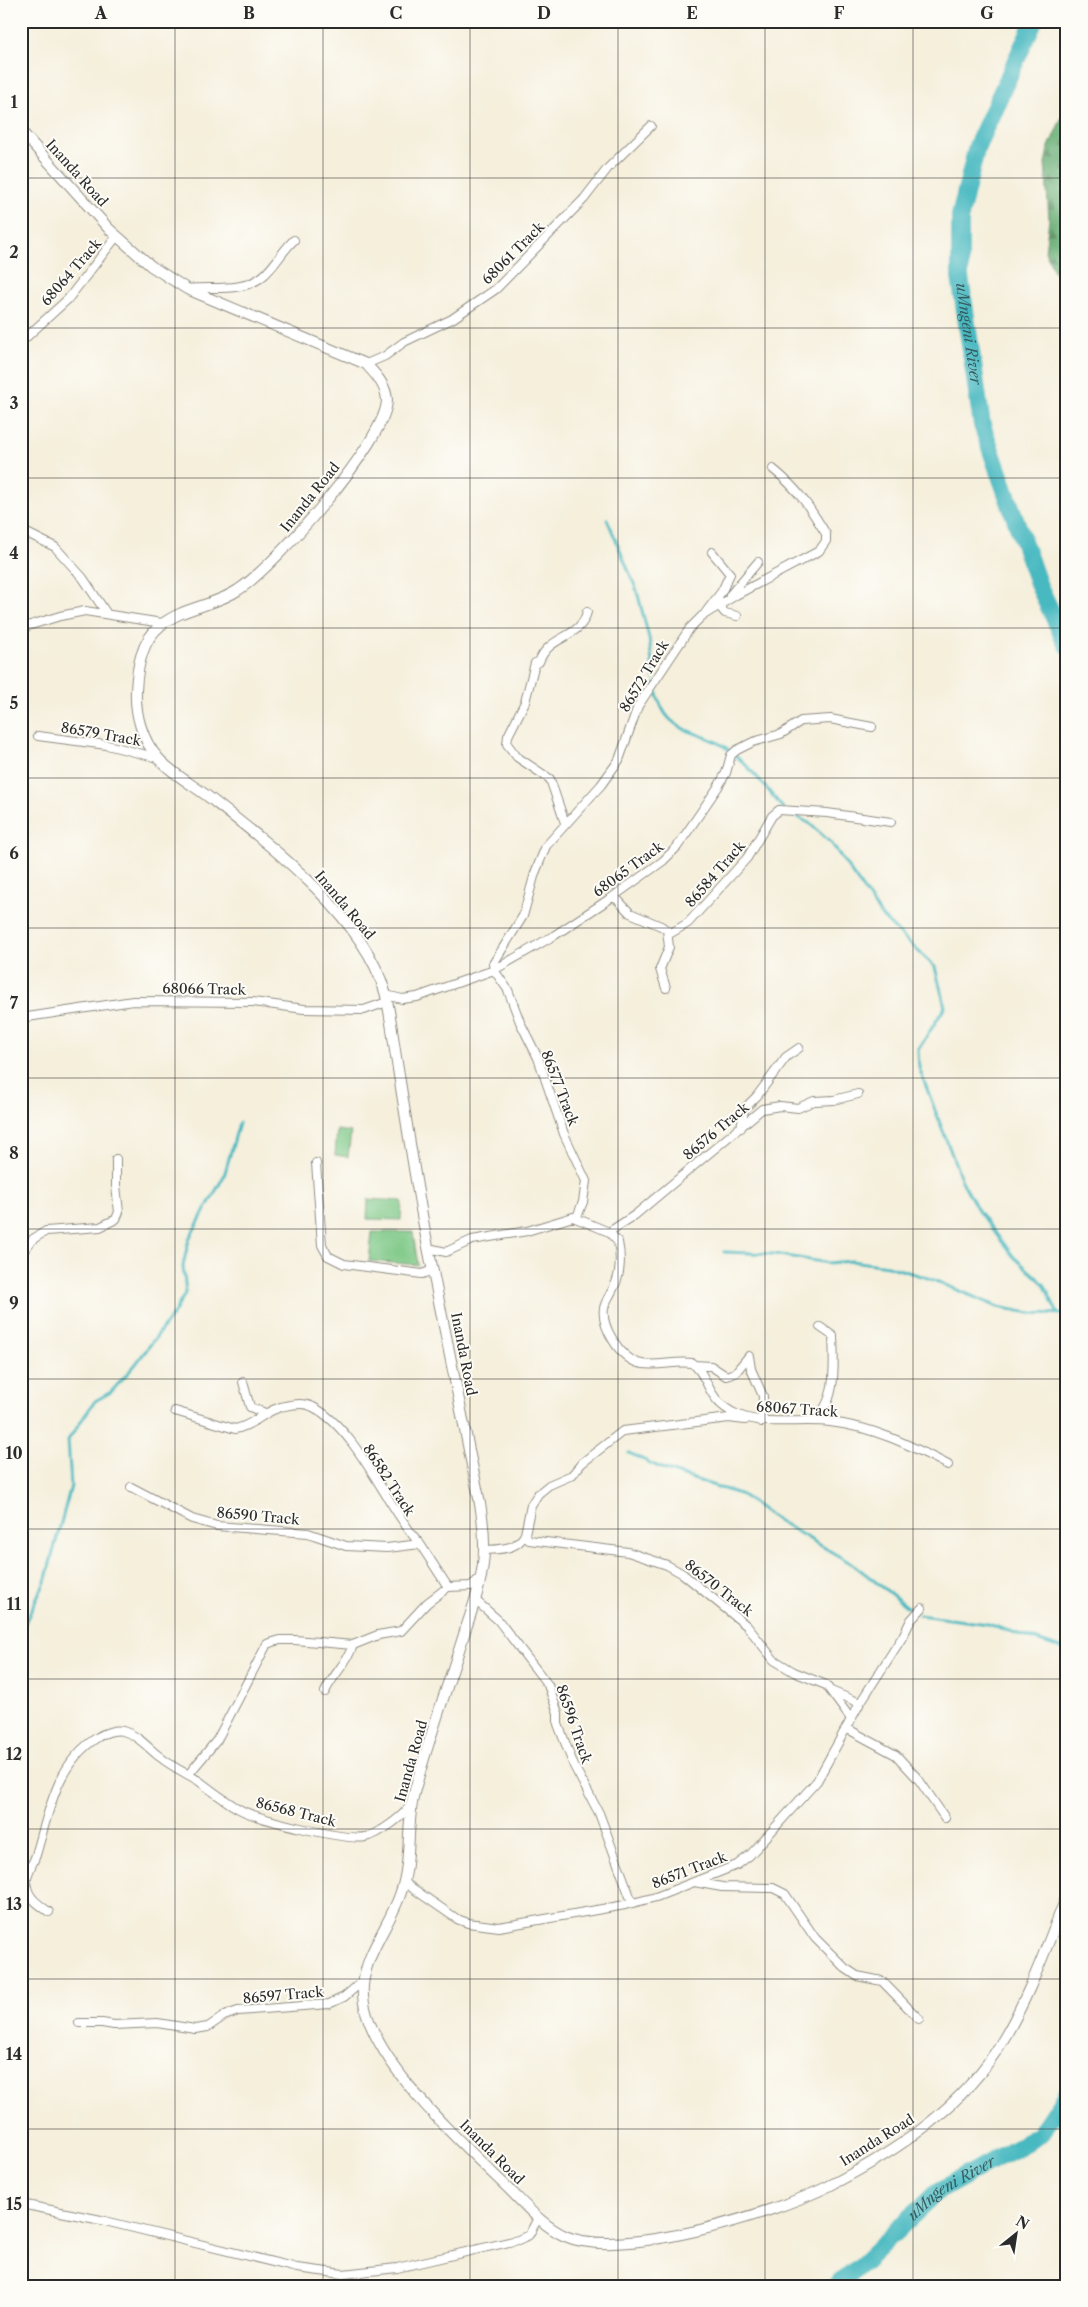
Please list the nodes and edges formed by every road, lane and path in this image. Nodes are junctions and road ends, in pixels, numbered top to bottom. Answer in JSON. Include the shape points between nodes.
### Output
{"nodes":[{"id":1,"x":651,"y":126,"type":"dead end"},
{"id":2,"x":21,"y":131,"type":"edge"},
{"id":3,"x":117,"y":236,"type":"junction"},
{"id":4,"x":294,"y":240,"type":"dead end"},
{"id":5,"x":187,"y":289,"type":"junction"},
{"id":6,"x":21,"y":342,"type":"edge"},
{"id":7,"x":366,"y":364,"type":"junction"},
{"id":8,"x":773,"y":469,"type":"dead end"},
{"id":9,"x":21,"y":530,"type":"edge"},
{"id":10,"x":712,"y":552,"type":"dead end"},
{"id":11,"x":758,"y":562,"type":"dead end"},
{"id":12,"x":718,"y":606,"type":"junction"},
{"id":13,"x":587,"y":612,"type":"dead end"},
{"id":14,"x":107,"y":614,"type":"junction"},
{"id":15,"x":703,"y":615,"type":"junction"},
{"id":16,"x":737,"y":616,"type":"dead end"},
{"id":17,"x":162,"y":623,"type":"junction"},
{"id":18,"x":21,"y":628,"type":"edge"},
{"id":19,"x":872,"y":727,"type":"dead end"},
{"id":20,"x":38,"y":736,"type":"dead end"},
{"id":21,"x":159,"y":758,"type":"junction"},
{"id":22,"x":891,"y":822,"type":"dead end"},
{"id":23,"x":565,"y":823,"type":"junction"},
{"id":24,"x":614,"y":896,"type":"junction"},
{"id":25,"x":667,"y":930,"type":"junction"},
{"id":26,"x":494,"y":970,"type":"junction"},
{"id":27,"x":666,"y":988,"type":"dead end"},
{"id":28,"x":386,"y":998,"type":"junction"},
{"id":29,"x":21,"y":1018,"type":"edge"},
{"id":30,"x":799,"y":1048,"type":"dead end"},
{"id":31,"x":858,"y":1094,"type":"dead end"},
{"id":32,"x":741,"y":1128,"type":"junction"},
{"id":33,"x":116,"y":1158,"type":"dead end"},
{"id":34,"x":316,"y":1163,"type":"dead end"},
{"id":35,"x":578,"y":1218,"type":"junction"},
{"id":36,"x":609,"y":1232,"type":"junction"},
{"id":37,"x":428,"y":1248,"type":"junction"},
{"id":38,"x":21,"y":1254,"type":"edge"},
{"id":39,"x":433,"y":1270,"type":"junction"},
{"id":40,"x":820,"y":1327,"type":"dead end"},
{"id":41,"x":694,"y":1365,"type":"junction"},
{"id":42,"x":242,"y":1382,"type":"dead end"},
{"id":43,"x":175,"y":1411,"type":"dead end"},
{"id":44,"x":265,"y":1413,"type":"junction"},
{"id":45,"x":753,"y":1420,"type":"junction"},
{"id":46,"x":811,"y":1420,"type":"junction"},
{"id":47,"x":762,"y":1422,"type":"junction"},
{"id":48,"x":948,"y":1465,"type":"dead end"},
{"id":49,"x":131,"y":1487,"type":"dead end"},
{"id":50,"x":525,"y":1534,"type":"junction"},
{"id":51,"x":420,"y":1544,"type":"junction"},
{"id":52,"x":485,"y":1550,"type":"junction"},
{"id":53,"x":479,"y":1579,"type":"junction"},
{"id":54,"x":448,"y":1586,"type":"junction"},
{"id":55,"x":475,"y":1600,"type":"junction"},
{"id":56,"x":922,"y":1608,"type":"dead end"},
{"id":57,"x":353,"y":1645,"type":"junction"},
{"id":58,"x":831,"y":1691,"type":"junction"},
{"id":59,"x":325,"y":1692,"type":"dead end"},
{"id":60,"x":860,"y":1703,"type":"junction"},
{"id":61,"x":851,"y":1719,"type":"junction"},
{"id":62,"x":846,"y":1728,"type":"junction"},
{"id":63,"x":188,"y":1775,"type":"junction"},
{"id":64,"x":412,"y":1800,"type":"junction"},
{"id":65,"x":945,"y":1818,"type":"dead end"},
{"id":66,"x":694,"y":1882,"type":"junction"},
{"id":67,"x":405,"y":1883,"type":"junction"},
{"id":68,"x":1067,"y":1896,"type":"edge"},
{"id":69,"x":632,"y":1902,"type":"junction"},
{"id":70,"x":49,"y":1912,"type":"dead end"},
{"id":71,"x":363,"y":1981,"type":"junction"},
{"id":72,"x":919,"y":2019,"type":"dead end"},
{"id":73,"x":79,"y":2023,"type":"dead end"},
{"id":74,"x":21,"y":2204,"type":"edge"},
{"id":75,"x":538,"y":2218,"type":"junction"}],
"edges":[{"from":1,"to":7,"type":"street","name":"68061 Track","via":[[496,290],[452,319]]},
{"from":2,"to":3,"type":"street","name":"Inanda Road"},
{"from":3,"to":5,"type":"street","name":"Inanda Road","via":[[151,266]]},
{"from":3,"to":6,"type":"street","name":"68064 Track","via":[[68,299]]},
{"from":4,"to":5,"type":"street","via":[[263,276],[244,286]]},
{"from":5,"to":7,"type":"street","name":"Inanda Road"},
{"from":7,"to":17,"type":"street","name":"Inanda Road","via":[[386,390],[387,407],[362,452],[328,499],[290,544],[238,591]]},
{"from":8,"to":12,"type":"street","name":"86572 Track","via":[[802,495],[826,534],[826,541],[819,551]]},
{"from":9,"to":14,"type":"street","via":[[55,547]]},
{"from":10,"to":15,"type":"street","via":[[730,574]]},
{"from":11,"to":12,"type":"street"},
{"from":12,"to":15,"type":"street","name":"86572 Track"},
{"from":12,"to":16,"type":"street","via":[[725,613]]},
{"from":13,"to":23,"type":"street","via":[[582,626],[546,647],[539,662],[535,663],[525,702],[506,740],[517,756],[550,779]]},
{"from":14,"to":17,"type":"street"},
{"from":14,"to":18,"type":"street","via":[[74,612]]},
{"from":15,"to":23,"type":"street","name":"86572 Track","via":[[676,645],[644,694],[630,723],[619,760],[601,785]]},
{"from":17,"to":21,"type":"street","name":"Inanda Road","via":[[143,649],[136,688],[138,721]]},
{"from":19,"to":24,"type":"street","name":"68065 Track","via":[[830,719],[801,721],[781,734],[737,750],[731,755],[718,787],[677,847]]},
{"from":20,"to":21,"type":"street","name":"86579 Track","via":[[107,744]]},
{"from":21,"to":28,"type":"street","name":"Inanda Road","via":[[309,880],[363,947]]},
{"from":22,"to":25,"type":"street","name":"86584 Track","via":[[826,812],[779,810],[747,858],[700,911],[678,930],[671,933]]},
{"from":23,"to":26,"type":"street","name":"86572 Track","via":[[546,846],[523,916],[494,962]]},
{"from":24,"to":25,"type":"street","via":[[630,913]]},
{"from":24,"to":26,"type":"street","name":"68065 Track","via":[[556,935]]},
{"from":25,"to":27,"type":"street","via":[[669,950],[660,969]]},
{"from":26,"to":28,"type":"street","name":"68065 Track","via":[[417,997]]},
{"from":26,"to":35,"type":"street","name":"86577 Track","via":[[508,990],[546,1078],[575,1161],[586,1181]]},
{"from":28,"to":29,"type":"street","name":"68066 Track","via":[[364,1010],[253,1002],[133,1001]]},
{"from":28,"to":37,"type":"street","name":"Inanda Road"},
{"from":30,"to":32,"type":"street","via":[[786,1057],[744,1109]]},
{"from":31,"to":32,"type":"street","name":"86576 Track","via":[[814,1101],[798,1108],[762,1109]]},
{"from":32,"to":36,"type":"street","name":"86576 Track","via":[[635,1215]]},
{"from":33,"to":38,"type":"street","via":[[118,1216],[110,1224],[78,1230],[46,1230],[33,1239]]},
{"from":34,"to":39,"type":"street","via":[[323,1249],[328,1256],[362,1267],[422,1274]]},
{"from":35,"to":36,"type":"street"},
{"from":35,"to":37,"type":"street","via":[[563,1218],[527,1231],[472,1240],[446,1252]]},
{"from":36,"to":41,"type":"street","via":[[618,1242],[619,1268],[618,1279],[605,1304],[604,1313],[616,1346],[639,1364],[686,1362]]},
{"from":37,"to":39,"type":"street","name":"Inanda Road"},
{"from":39,"to":52,"type":"street","name":"Inanda Road","via":[[480,1503]]},
{"from":40,"to":46,"type":"street","via":[[834,1336],[832,1355],[835,1373],[824,1409]]},
{"from":41,"to":45,"type":"street","name":"68067 Track","via":[[720,1404]]},
{"from":41,"to":47,"type":"street","via":[[711,1366],[726,1376],[735,1372],[749,1356],[751,1370],[764,1396]]},
{"from":42,"to":44,"type":"street","via":[[250,1407]]},
{"from":43,"to":44,"type":"street","name":"86582 Track","via":[[235,1430]]},
{"from":44,"to":51,"type":"street","name":"86582 Track","via":[[288,1405],[307,1405],[325,1415],[340,1428],[404,1527]]},
{"from":45,"to":47,"type":"street","name":"68067 Track"},
{"from":45,"to":50,"type":"street","via":[[728,1418],[623,1431],[582,1463],[572,1475],[538,1494],[531,1505]]},
{"from":46,"to":47,"type":"street","name":"68067 Track"},
{"from":46,"to":48,"type":"street","name":"68067 Track","via":[[844,1424],[900,1440]]},
{"from":49,"to":51,"type":"street","name":"86590 Track","via":[[206,1523],[308,1533],[346,1546],[386,1548]]},
{"from":50,"to":52,"type":"street","via":[[521,1542],[507,1549]]},
{"from":50,"to":58,"type":"street","name":"86570 Track","via":[[529,1540],[628,1552],[667,1565],[698,1584],[714,1601],[741,1620],[774,1660],[794,1672],[823,1682]]},
{"from":51,"to":54,"type":"street","name":"86582 Track"},
{"from":52,"to":53,"type":"street","name":"Inanda Road"},
{"from":53,"to":54,"type":"street","via":[[471,1586]]},
{"from":53,"to":55,"type":"street","name":"Inanda Road"},
{"from":54,"to":57,"type":"street","via":[[401,1631],[378,1635]]},
{"from":55,"to":64,"type":"street","name":"Inanda Road"},
{"from":55,"to":69,"type":"street","name":"86596 Track","via":[[498,1620],[548,1685],[574,1766],[600,1813]]},
{"from":56,"to":60,"type":"street","name":"86571 Track","via":[[911,1620]]},
{"from":57,"to":59,"type":"street","via":[[346,1663],[334,1674]]},
{"from":57,"to":63,"type":"street","via":[[295,1640],[267,1644],[217,1740]]},
{"from":58,"to":60,"type":"street"},
{"from":58,"to":61,"type":"street","name":"86570 Track"},
{"from":60,"to":61,"type":"street","name":"86571 Track"},
{"from":61,"to":62,"type":"street","name":"86571 Track"},
{"from":62,"to":65,"type":"street","via":[[896,1755],[920,1780]]},
{"from":62,"to":66,"type":"street","name":"86571 Track","via":[[817,1781],[750,1855],[737,1865]]},
{"from":63,"to":64,"type":"street","name":"86568 Track","via":[[245,1812],[346,1837],[364,1838],[376,1834],[410,1807]]},
{"from":63,"to":70,"type":"street","name":"86568 Track","via":[[122,1730],[103,1734],[91,1742],[58,1783],[26,1881],[29,1894]]},
{"from":64,"to":67,"type":"street","name":"Inanda Road"},
{"from":66,"to":69,"type":"street","name":"86571 Track","via":[[656,1897]]},
{"from":66,"to":72,"type":"street","via":[[780,1890],[815,1938],[845,1968],[857,1976],[882,1981]]},
{"from":67,"to":69,"type":"street","name":"86571 Track","via":[[457,1919],[485,1926],[518,1925]]},
{"from":67,"to":71,"type":"street","name":"Inanda Road"},
{"from":68,"to":75,"type":"street","name":"Inanda Road","via":[[1007,2034],[981,2072],[944,2113],[866,2166],[784,2205],[659,2237],[618,2242],[584,2241],[560,2234]]},
{"from":71,"to":73,"type":"street","name":"86597 Track","via":[[344,1997],[329,2004],[238,2011],[208,2027],[195,2029],[157,2023]]},
{"from":71,"to":75,"type":"street","name":"Inanda Road","via":[[369,2024],[387,2056],[446,2126]]},
{"from":74,"to":75,"type":"street","via":[[297,2268],[343,2274],[397,2268],[518,2240],[529,2236]]}]}
